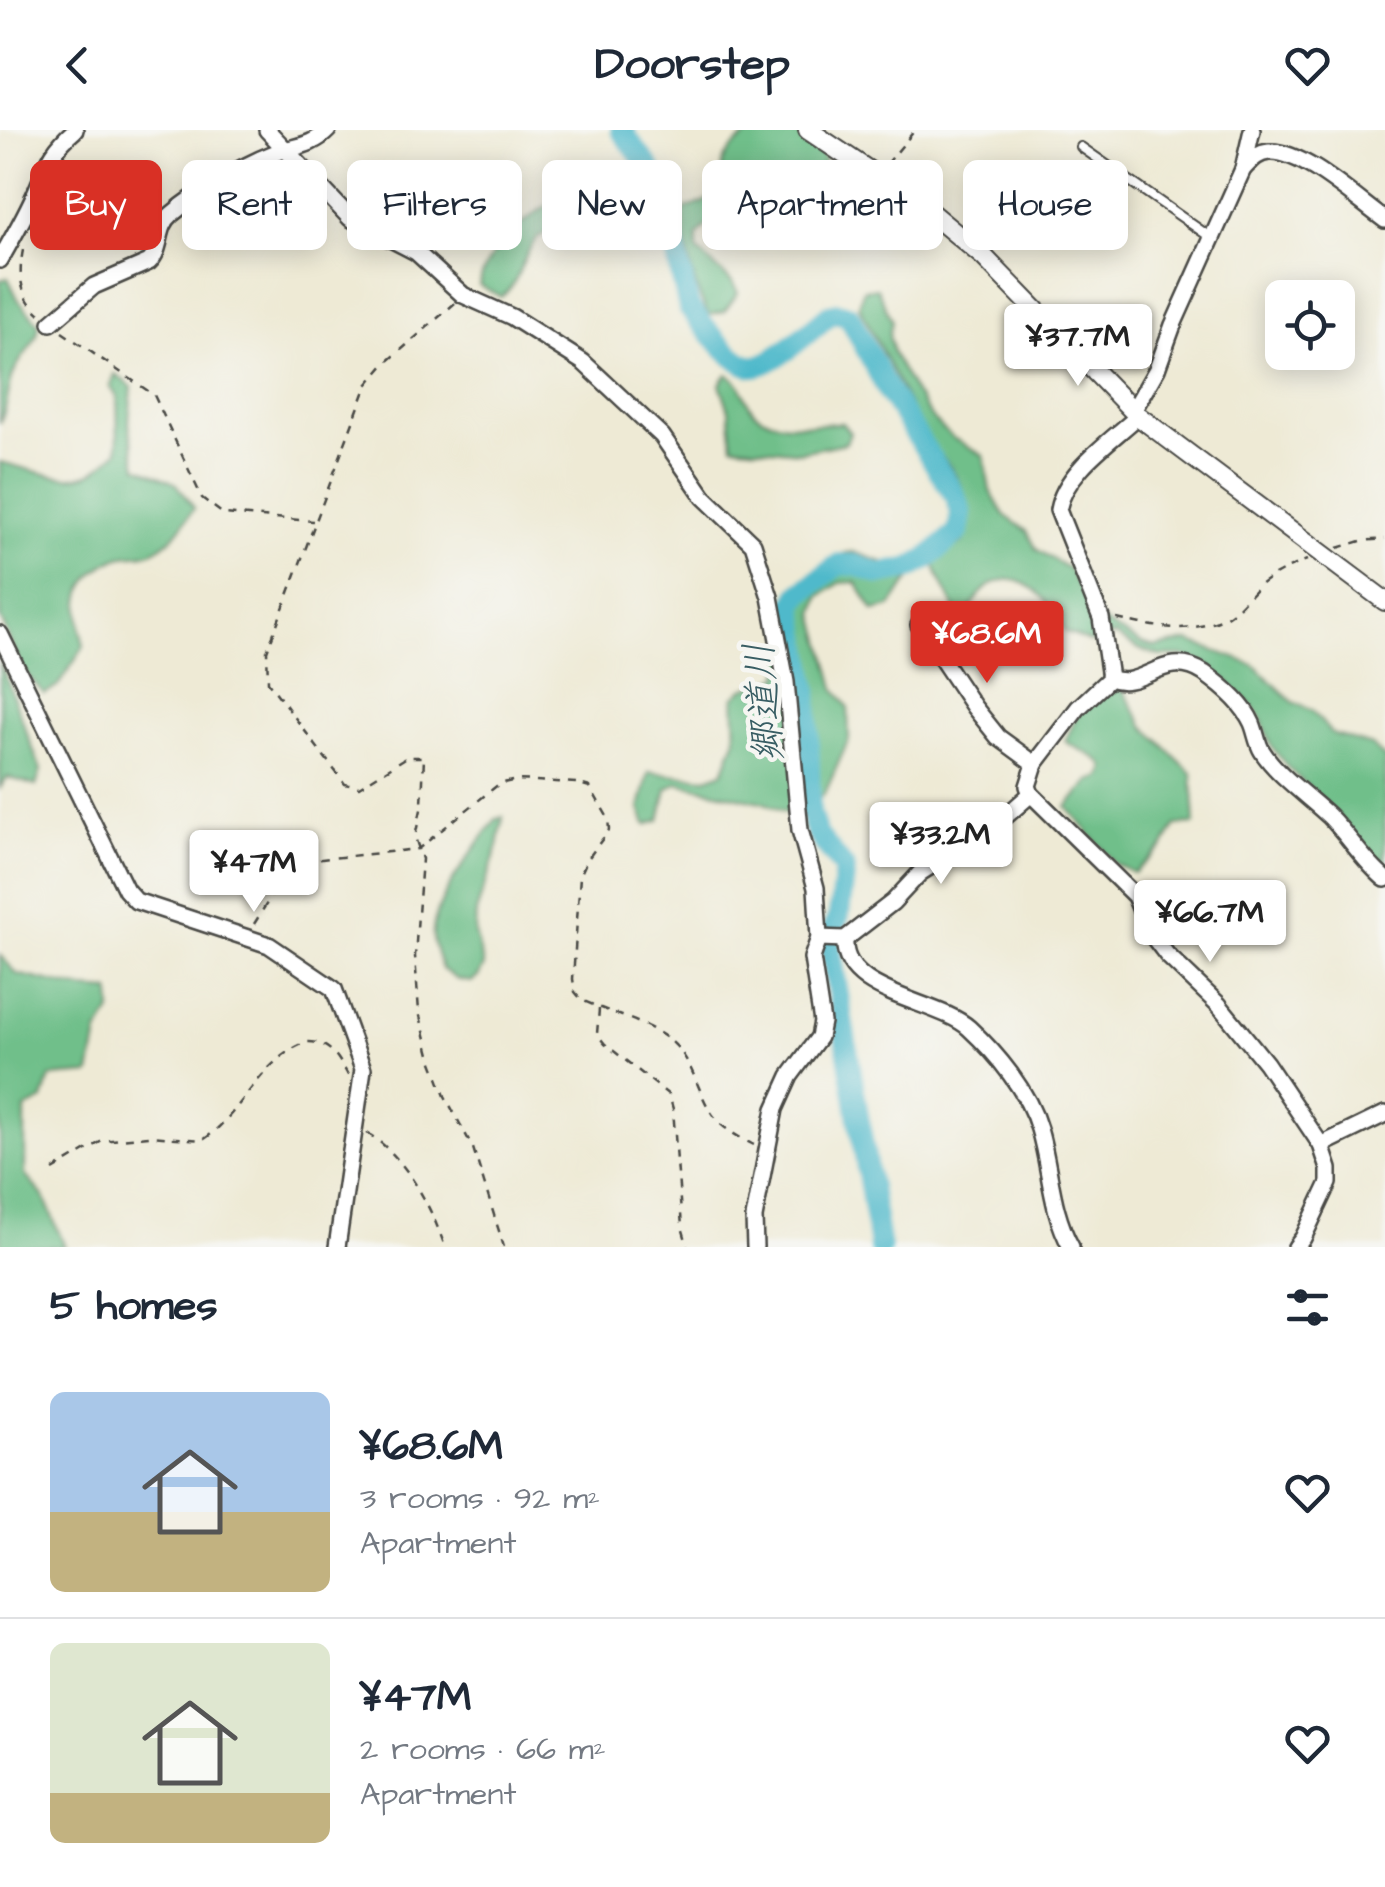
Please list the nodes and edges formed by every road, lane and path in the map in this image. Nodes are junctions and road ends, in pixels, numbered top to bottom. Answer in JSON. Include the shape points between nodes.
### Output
{"nodes":[{"id":1,"x":75,"y":130,"type":"edge"},
{"id":2,"x":266,"y":130,"type":"edge"},
{"id":3,"x":328,"y":130,"type":"edge"},
{"id":4,"x":808,"y":130,"type":"edge"},
{"id":5,"x":914,"y":130,"type":"edge"},
{"id":6,"x":1255,"y":130,"type":"edge"},
{"id":7,"x":831,"y":137,"type":"edge"},
{"id":8,"x":1080,"y":148,"type":"dead end"},
{"id":9,"x":286,"y":150,"type":"junction"},
{"id":10,"x":1273,"y":152,"type":"junction"},
{"id":11,"x":857,"y":160,"type":"edge"},
{"id":12,"x":889,"y":160,"type":"edge"},
{"id":13,"x":1243,"y":169,"type":"junction"},
{"id":14,"x":1385,"y":220,"type":"edge"},
{"id":15,"x":943,"y":223,"type":"edge"},
{"id":16,"x":1212,"y":239,"type":"junction"},
{"id":17,"x":23,"y":250,"type":"dead end"},
{"id":18,"x":0,"y":260,"type":"edge"},
{"id":19,"x":463,"y":295,"type":"junction"},
{"id":20,"x":51,"y":323,"type":"junction"},
{"id":21,"x":1136,"y":413,"type":"junction"},
{"id":22,"x":314,"y":521,"type":"junction"},
{"id":23,"x":1385,"y":538,"type":"edge"},
{"id":24,"x":1322,"y":554,"type":"junction"},
{"id":25,"x":1385,"y":601,"type":"edge"},
{"id":26,"x":1101,"y":618,"type":"junction"},
{"id":27,"x":920,"y":625,"type":"dead end"},
{"id":28,"x":0,"y":634,"type":"edge"},
{"id":29,"x":1110,"y":678,"type":"junction"},
{"id":30,"x":1036,"y":764,"type":"junction"},
{"id":31,"x":1030,"y":794,"type":"junction"},
{"id":32,"x":418,"y":849,"type":"junction"},
{"id":33,"x":1385,"y":879,"type":"edge"},
{"id":34,"x":248,"y":936,"type":"junction"},
{"id":35,"x":832,"y":938,"type":"junction"},
{"id":36,"x":599,"y":1008,"type":"junction"},
{"id":37,"x":362,"y":1092,"type":"junction"},
{"id":38,"x":1385,"y":1114,"type":"edge"},
{"id":39,"x":356,"y":1130,"type":"junction"},
{"id":40,"x":1322,"y":1145,"type":"junction"},
{"id":41,"x":770,"y":1151,"type":"junction"},
{"id":42,"x":53,"y":1170,"type":"dead end"},
{"id":43,"x":337,"y":1247,"type":"edge"},
{"id":44,"x":444,"y":1247,"type":"edge"},
{"id":45,"x":504,"y":1247,"type":"edge"},
{"id":46,"x":688,"y":1247,"type":"edge"},
{"id":47,"x":755,"y":1247,"type":"edge"},
{"id":48,"x":1071,"y":1247,"type":"edge"},
{"id":49,"x":1296,"y":1247,"type":"edge"}],
"edges":[{"from":1,"to":18,"type":"street","via":[[44,166]]},
{"from":2,"to":9,"type":"street"},
{"from":3,"to":9,"type":"street"},
{"from":4,"to":7,"type":"street"},
{"from":5,"to":12,"type":"path"},
{"from":6,"to":10,"type":"street"},
{"from":6,"to":13,"type":"street"},
{"from":7,"to":11,"type":"street"},
{"from":8,"to":16,"type":"lane"},
{"from":9,"to":19,"type":"street","via":[[350,218],[416,252]]},
{"from":9,"to":20,"type":"street","via":[[173,213],[156,256],[94,286]]},
{"from":10,"to":13,"type":"street","via":[[1258,154]]},
{"from":10,"to":14,"type":"street","via":[[1332,180]]},
{"from":13,"to":16,"type":"street"},
{"from":15,"to":21,"type":"street"},
{"from":16,"to":21,"type":"street"},
{"from":17,"to":20,"type":"path","via":[[28,304]]},
{"from":19,"to":22,"type":"path","via":[[366,385]]},
{"from":19,"to":35,"type":"street","via":[[583,362],[662,436],[704,497],[753,544],[786,682],[800,830]]},
{"from":20,"to":22,"type":"path","via":[[154,394],[210,506],[223,514]]},
{"from":21,"to":24,"type":"street"},
{"from":21,"to":26,"type":"street","via":[[1060,495],[1058,510]]},
{"from":22,"to":32,"type":"path","via":[[267,652],[268,682],[344,784],[360,786],[407,757],[424,757]]},
{"from":23,"to":24,"type":"path"},
{"from":24,"to":25,"type":"street"},
{"from":24,"to":26,"type":"path","via":[[1281,572],[1220,621],[1162,629]]},
{"from":26,"to":29,"type":"street"},
{"from":27,"to":30,"type":"street","via":[[998,736]]},
{"from":28,"to":34,"type":"street","via":[[126,890],[151,907]]},
{"from":29,"to":30,"type":"street"},
{"from":29,"to":33,"type":"street","via":[[1130,681],[1170,665],[1203,672],[1242,708],[1262,751]]},
{"from":30,"to":31,"type":"street"},
{"from":31,"to":35,"type":"street","via":[[920,873],[893,902]]},
{"from":31,"to":40,"type":"street","via":[[1135,896],[1167,954],[1219,1005]]},
{"from":32,"to":34,"type":"path","via":[[298,865]]},
{"from":32,"to":36,"type":"path","via":[[499,784],[590,787],[609,830],[580,876],[573,979],[582,1000]]},
{"from":32,"to":45,"type":"path","via":[[419,1012]]},
{"from":34,"to":37,"type":"street","via":[[334,988],[363,1069]]},
{"from":35,"to":41,"type":"street","via":[[812,958],[822,1009],[819,1036],[790,1076]]},
{"from":35,"to":48,"type":"street","via":[[875,985],[958,1020],[1001,1063],[1033,1114]]},
{"from":36,"to":41,"type":"path","via":[[675,1044],[714,1117]]},
{"from":36,"to":46,"type":"path","via":[[597,1034],[604,1044],[668,1095]]},
{"from":37,"to":39,"type":"street"},
{"from":37,"to":42,"type":"path","via":[[334,1052],[307,1042],[272,1066],[203,1140],[102,1141]]},
{"from":38,"to":40,"type":"street"},
{"from":39,"to":43,"type":"street"},
{"from":39,"to":44,"type":"path","via":[[374,1137],[404,1167]]},
{"from":40,"to":49,"type":"street","via":[[1329,1183]]},
{"from":41,"to":47,"type":"street","via":[[754,1218]]}]}
